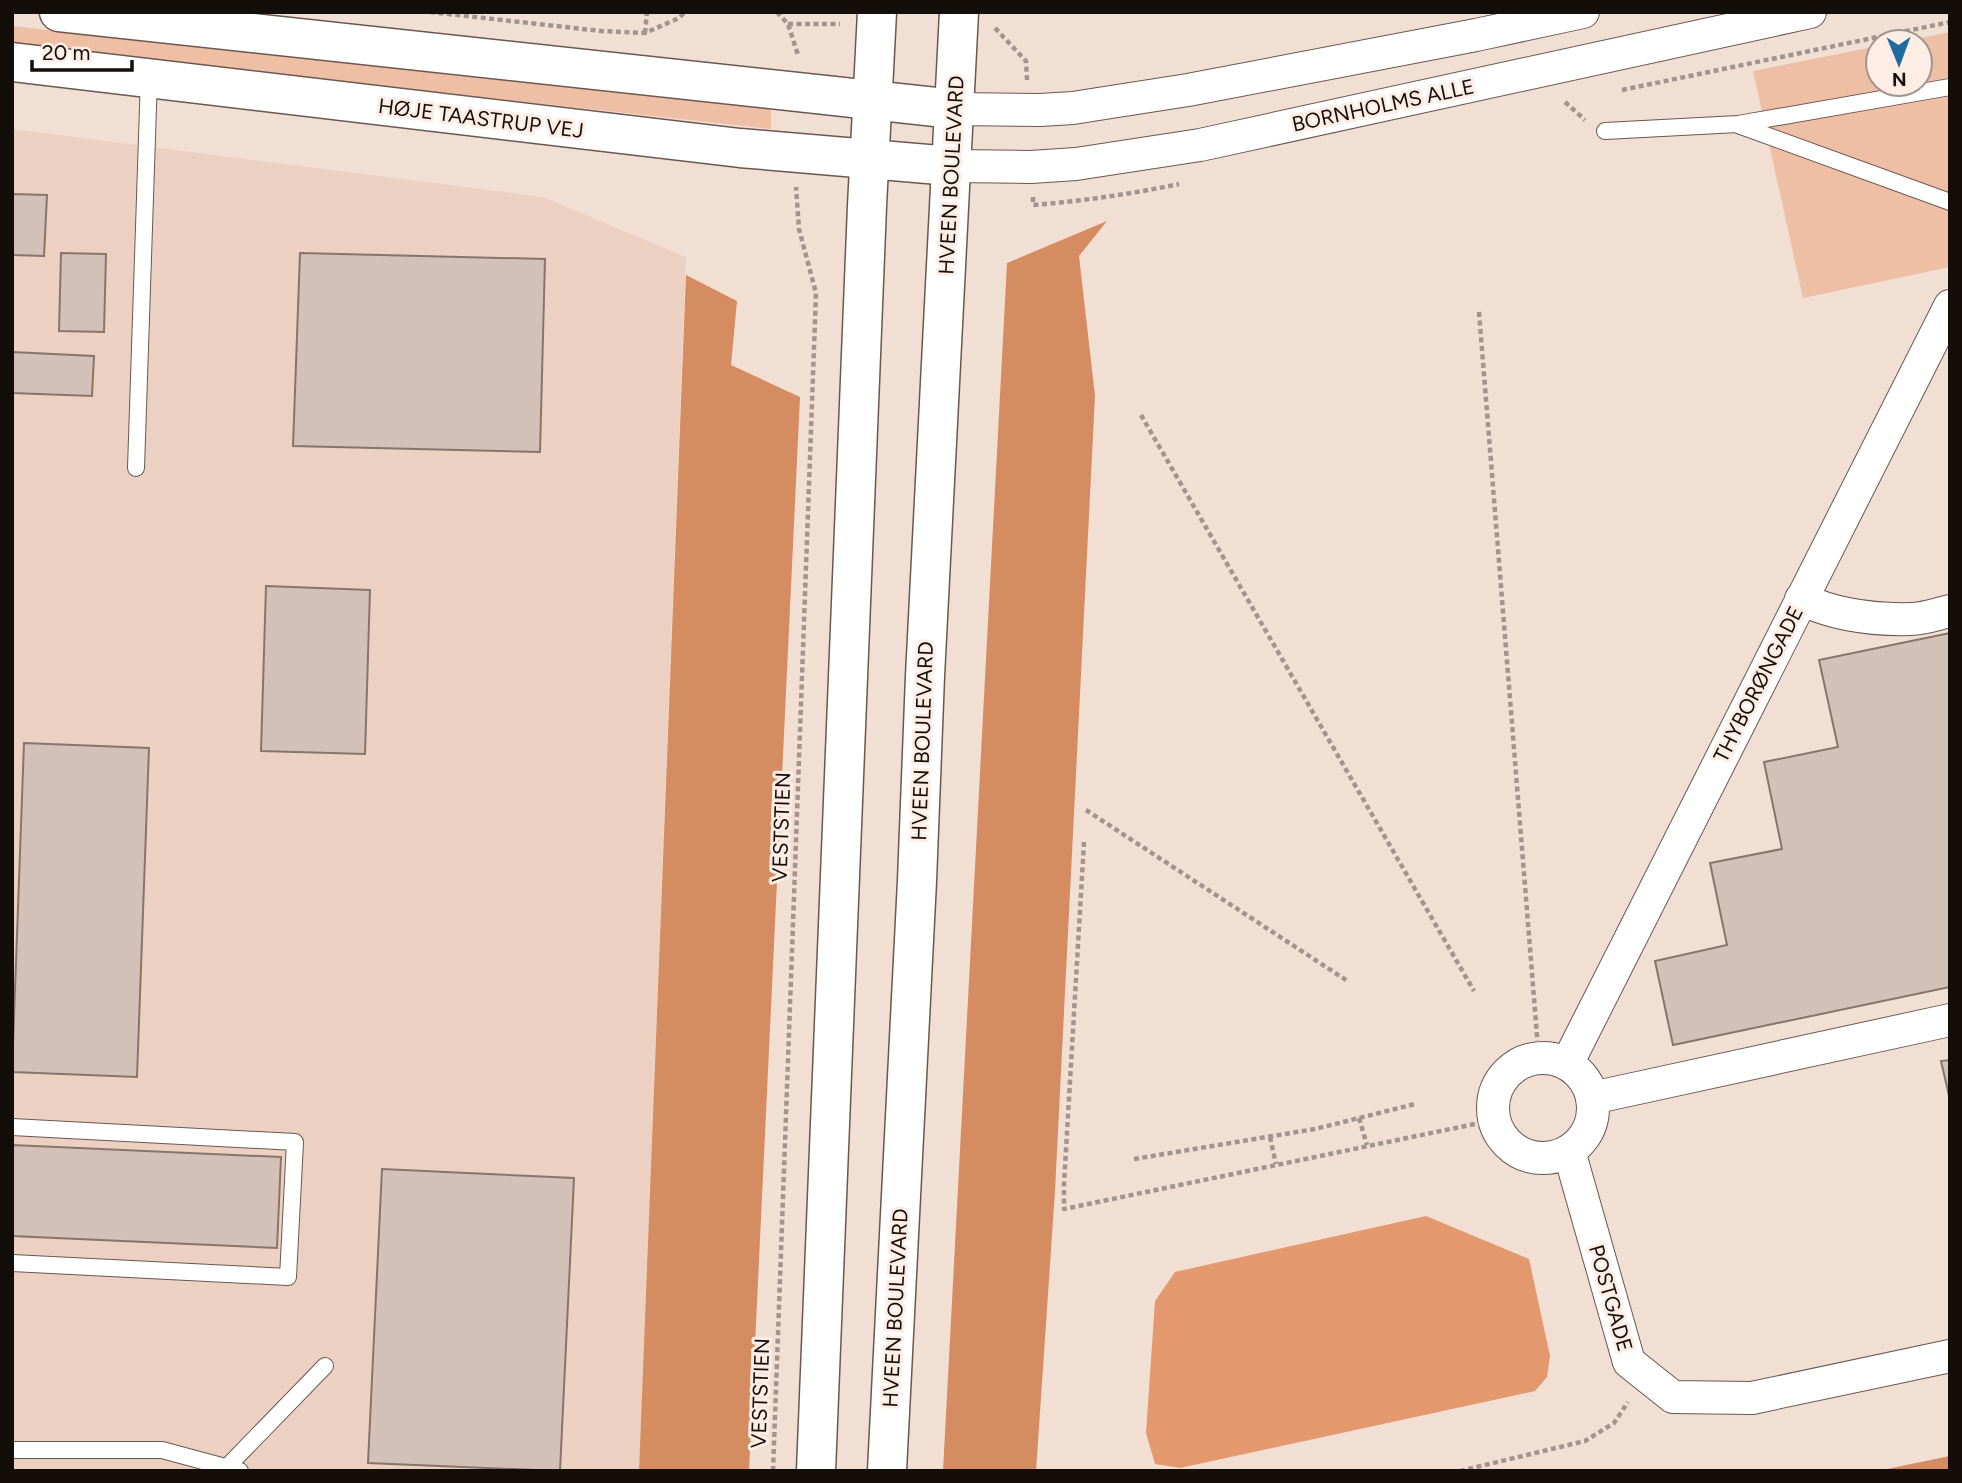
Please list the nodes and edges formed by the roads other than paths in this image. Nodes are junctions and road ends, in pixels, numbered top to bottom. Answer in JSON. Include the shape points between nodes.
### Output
{"nodes":[{"id":1,"x":60,"y":12,"type":"edge"},
{"id":2,"x":877,"y":12,"type":"edge"},
{"id":3,"x":959,"y":12,"type":"edge"},
{"id":4,"x":1583,"y":12,"type":"edge"},
{"id":5,"x":1810,"y":12,"type":"edge"},
{"id":6,"x":1474,"y":24,"type":"edge"},
{"id":7,"x":12,"y":62,"type":"edge"},
{"id":8,"x":149,"y":77,"type":"junction"},
{"id":9,"x":1950,"y":87,"type":"edge"},
{"id":10,"x":872,"y":101,"type":"junction"},
{"id":11,"x":954,"y":109,"type":"junction"},
{"id":12,"x":1738,"y":124,"type":"junction"},
{"id":13,"x":1605,"y":131,"type":"dead end"},
{"id":14,"x":869,"y":160,"type":"junction"},
{"id":15,"x":951,"y":166,"type":"junction"},
{"id":16,"x":1950,"y":202,"type":"edge"},
{"id":17,"x":1950,"y":306,"type":"edge"},
{"id":18,"x":136,"y":468,"type":"dead end"},
{"id":19,"x":1801,"y":599,"type":"junction"},
{"id":20,"x":1950,"y":611,"type":"edge"},
{"id":21,"x":1950,"y":1020,"type":"edge"},
{"id":22,"x":1553,"y":1061,"type":"junction"},
{"id":23,"x":1592,"y":1098,"type":"junction"},
{"id":24,"x":12,"y":1127,"type":"edge"},
{"id":25,"x":1569,"y":1151,"type":"junction"},
{"id":26,"x":12,"y":1263,"type":"edge"},
{"id":27,"x":1950,"y":1356,"type":"edge"},
{"id":28,"x":325,"y":1366,"type":"dead end"},
{"id":29,"x":12,"y":1450,"type":"edge"},
{"id":30,"x":233,"y":1469,"type":"edge"},
{"id":31,"x":816,"y":1471,"type":"edge"},
{"id":32,"x":887,"y":1471,"type":"edge"}],
"edges":[{"from":1,"to":10,"type":"street"},
{"from":2,"to":10,"type":"street"},
{"from":3,"to":11,"type":"street","name":"HVEEN BOULEVARD"},
{"from":4,"to":6,"type":"street"},
{"from":5,"to":15,"type":"street","name":"BORNHOLMS ALLE","via":[[1200,145],[1076,164]]},
{"from":6,"to":11,"type":"street","via":[[1188,90],[1073,108]]},
{"from":7,"to":8,"type":"street","name":"HØJE TAASTRUP VEJ"},
{"from":8,"to":14,"type":"street","name":"HØJE TAASTRUP VEJ"},
{"from":8,"to":18,"type":"lane"},
{"from":9,"to":12,"type":"lane"},
{"from":10,"to":11,"type":"street"},
{"from":10,"to":14,"type":"street"},
{"from":11,"to":15,"type":"street","name":"HVEEN BOULEVARD"},
{"from":12,"to":13,"type":"lane"},
{"from":12,"to":16,"type":"lane"},
{"from":14,"to":15,"type":"street","name":"HØJE TAASTRUP VEJ"},
{"from":14,"to":31,"type":"street"},
{"from":15,"to":32,"type":"street","name":"HVEEN BOULEVARD"},
{"from":17,"to":19,"type":"street","name":"THYBORØNGADE"},
{"from":19,"to":20,"type":"street","via":[[1822,609],[1861,617],[1913,619]]},
{"from":19,"to":22,"type":"street","name":"THYBORØNGADE"},
{"from":21,"to":23,"type":"street"},
{"from":22,"to":23,"type":"street","via":[[1584,1078]]},
{"from":22,"to":25,"type":"street","via":[[1523,1062],[1499,1082],[1494,1120],[1510,1146],[1523,1154],[1546,1158]]},
{"from":23,"to":25,"type":"street","via":[[1589,1128]]},
{"from":24,"to":26,"type":"lane","via":[[295,1142],[288,1277]]},
{"from":25,"to":27,"type":"street","name":"POSTGADE","via":[[1629,1362],[1673,1397],[1752,1398]]},
{"from":28,"to":30,"type":"lane"},
{"from":29,"to":30,"type":"lane","via":[[162,1450]]}]}
